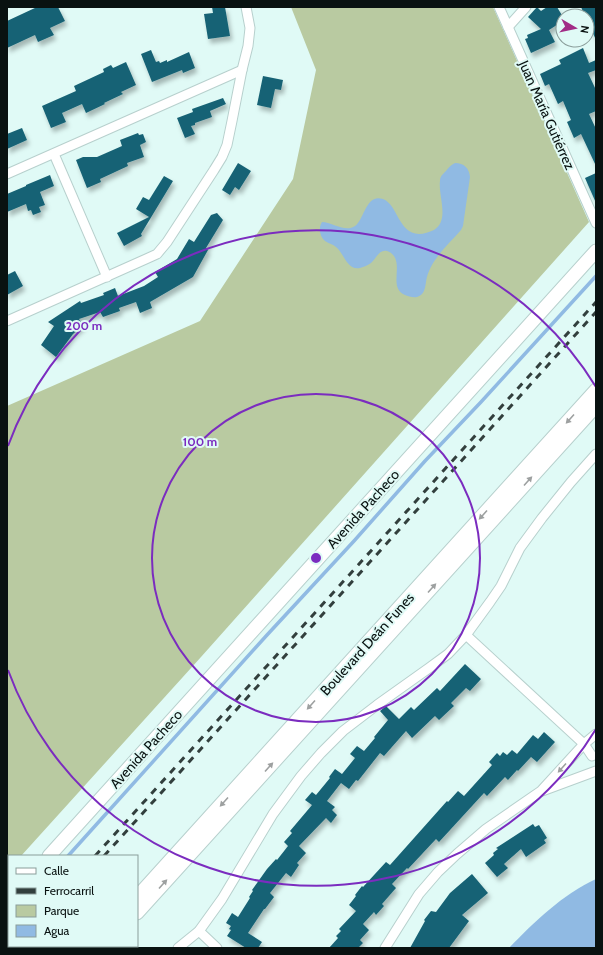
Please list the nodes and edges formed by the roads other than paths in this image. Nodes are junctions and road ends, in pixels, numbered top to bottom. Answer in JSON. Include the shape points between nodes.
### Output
{"nodes":[{"id":1,"x":246,"y":7,"type":"edge"},
{"id":2,"x":499,"y":7,"type":"edge"},
{"id":3,"x":526,"y":7,"type":"edge"},
{"id":4,"x":508,"y":27,"type":"junction"},
{"id":5,"x":242,"y":70,"type":"junction"},
{"id":6,"x":54,"y":154,"type":"junction"},
{"id":7,"x":7,"y":174,"type":"edge"},
{"id":8,"x":596,"y":223,"type":"edge"},
{"id":9,"x":596,"y":251,"type":"edge"},
{"id":10,"x":107,"y":277,"type":"junction"},
{"id":11,"x":7,"y":321,"type":"edge"},
{"id":12,"x":596,"y":390,"type":"edge"},
{"id":13,"x":596,"y":406,"type":"edge"},
{"id":14,"x":596,"y":454,"type":"edge"},
{"id":15,"x":466,"y":635,"type":"junction"},
{"id":16,"x":596,"y":734,"type":"edge"},
{"id":17,"x":584,"y":744,"type":"junction"},
{"id":18,"x":594,"y":758,"type":"edge"},
{"id":19,"x":596,"y":771,"type":"edge"},
{"id":20,"x":541,"y":791,"type":"junction"},
{"id":21,"x":50,"y":855,"type":"edge"},
{"id":22,"x":138,"y":897,"type":"edge"},
{"id":23,"x":138,"y":912,"type":"edge"},
{"id":24,"x":199,"y":931,"type":"junction"},
{"id":25,"x":178,"y":948,"type":"edge"},
{"id":26,"x":217,"y":948,"type":"edge"},
{"id":27,"x":385,"y":948,"type":"edge"}],
"edges":[{"from":1,"to":5,"type":"street","via":[[250,28]]},
{"from":2,"to":4,"type":"street","name":"Juan María Gutiérrez"},
{"from":3,"to":4,"type":"street"},
{"from":4,"to":8,"type":"street","name":"Juan María Gutiérrez"},
{"from":5,"to":6,"type":"street"},
{"from":5,"to":10,"type":"street","via":[[227,145],[214,170],[167,242],[156,254]]},
{"from":6,"to":7,"type":"street"},
{"from":6,"to":10,"type":"street"},
{"from":9,"to":21,"type":"main road","name":"Avenida Pacheco"},
{"from":10,"to":11,"type":"street"},
{"from":12,"to":22,"type":"main road","name":"Boulevard Deán Funes","one_way":true},
{"from":23,"to":13,"type":"main road","name":"Boulevard Deán Funes","one_way":true},
{"from":14,"to":15,"type":"street","via":[[520,548],[500,586]]},
{"from":15,"to":17,"type":"street"},
{"from":15,"to":24,"type":"street","via":[[448,654],[343,731],[321,753],[273,814],[222,899]]},
{"from":16,"to":17,"type":"street"},
{"from":16,"to":18,"type":"street","via":[[590,744]]},
{"from":17,"to":18,"type":"street"},
{"from":17,"to":20,"type":"street","one_way":true},
{"from":19,"to":20,"type":"street"},
{"from":20,"to":27,"type":"street","via":[[486,830],[438,872],[419,894]]},
{"from":24,"to":25,"type":"street"},
{"from":24,"to":26,"type":"street"}]}
